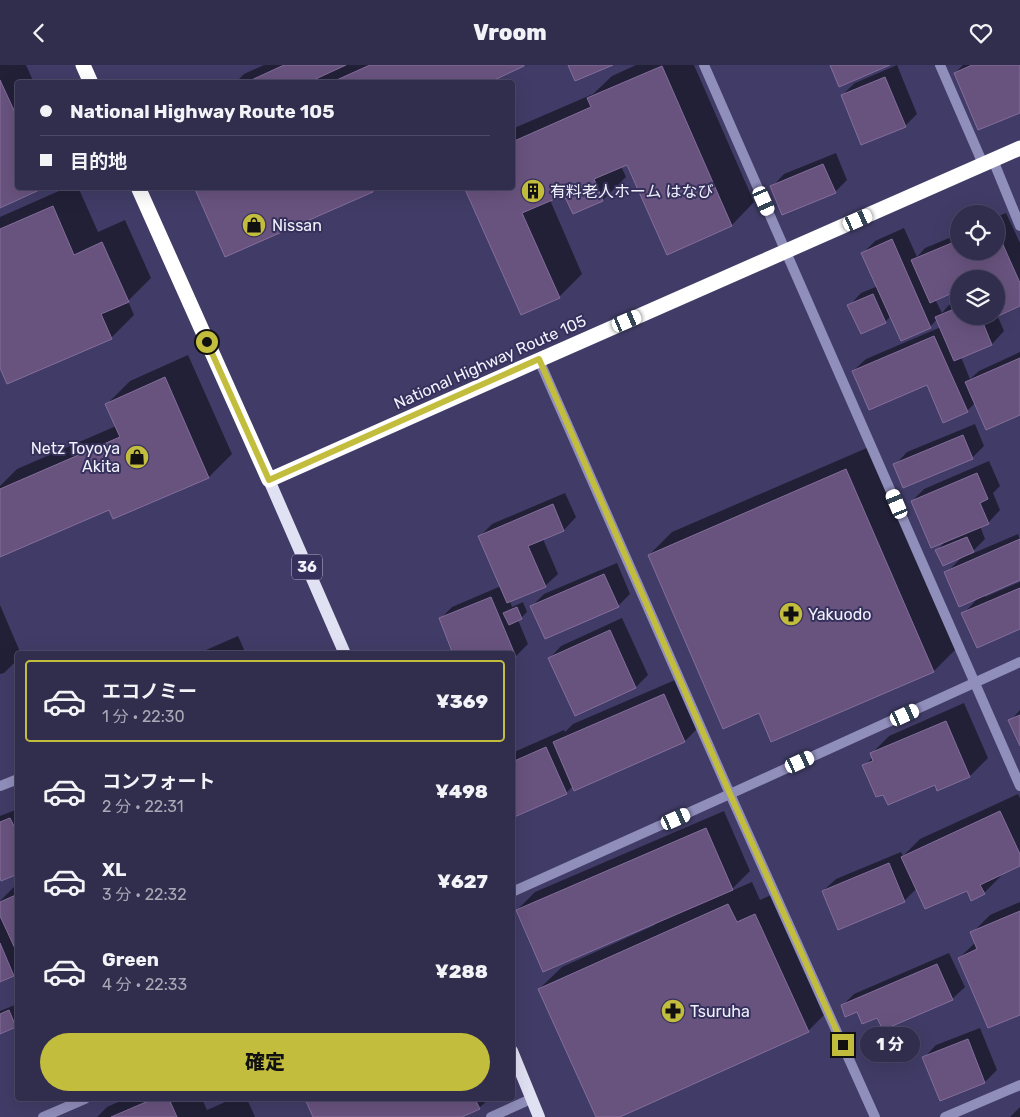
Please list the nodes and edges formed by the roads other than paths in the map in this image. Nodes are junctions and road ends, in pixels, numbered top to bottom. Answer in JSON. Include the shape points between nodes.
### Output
{"nodes":[{"id":1,"x":83,"y":65,"type":"edge"},
{"id":2,"x":704,"y":65,"type":"edge"},
{"id":3,"x":940,"y":65,"type":"edge"},
{"id":4,"x":90,"y":80,"type":"edge"},
{"id":5,"x":1020,"y":148,"type":"edge"},
{"id":6,"x":988,"y":162,"type":"junction"},
{"id":7,"x":139,"y":190,"type":"edge"},
{"id":8,"x":1020,"y":227,"type":"edge"},
{"id":9,"x":786,"y":251,"type":"junction"},
{"id":10,"x":539,"y":359,"type":"junction"},
{"id":11,"x":269,"y":480,"type":"junction"},
{"id":12,"x":344,"y":651,"type":"edge"},
{"id":13,"x":1020,"y":662,"type":"edge"},
{"id":14,"x":975,"y":683,"type":"junction"},
{"id":15,"x":15,"y":780,"type":"edge"},
{"id":16,"x":0,"y":786,"type":"edge"},
{"id":17,"x":1020,"y":786,"type":"edge"},
{"id":18,"x":730,"y":794,"type":"junction"},
{"id":19,"x":515,"y":890,"type":"edge"},
{"id":20,"x":515,"y":1059,"type":"edge"},
{"id":21,"x":1020,"y":1085,"type":"edge"},
{"id":22,"x":531,"y":1099,"type":"junction"},
{"id":23,"x":80,"y":1101,"type":"edge"},
{"id":24,"x":44,"y":1117,"type":"edge"},
{"id":25,"x":491,"y":1117,"type":"edge"},
{"id":26,"x":539,"y":1117,"type":"edge"},
{"id":27,"x":875,"y":1117,"type":"edge"},
{"id":28,"x":945,"y":1117,"type":"edge"}],
"edges":[{"from":1,"to":4,"type":"highway"},
{"from":2,"to":9,"type":"street"},
{"from":3,"to":6,"type":"street"},
{"from":5,"to":6,"type":"highway","name":"National Highway Route 105"},
{"from":6,"to":8,"type":"street"},
{"from":6,"to":9,"type":"highway","name":"National Highway Route 105"},
{"from":7,"to":11,"type":"highway"},
{"from":9,"to":10,"type":"highway","name":"National Highway Route 105"},
{"from":9,"to":14,"type":"street"},
{"from":10,"to":11,"type":"highway","name":"National Highway Route 105"},
{"from":10,"to":18,"type":"street"},
{"from":11,"to":12,"type":"main road","number":"36"},
{"from":13,"to":14,"type":"street"},
{"from":14,"to":17,"type":"street"},
{"from":14,"to":18,"type":"street"},
{"from":15,"to":16,"type":"street"},
{"from":18,"to":19,"type":"street"},
{"from":18,"to":27,"type":"street"},
{"from":20,"to":22,"type":"main road"},
{"from":21,"to":28,"type":"street"},
{"from":22,"to":25,"type":"street"},
{"from":22,"to":26,"type":"main road"},
{"from":23,"to":24,"type":"street"}]}
